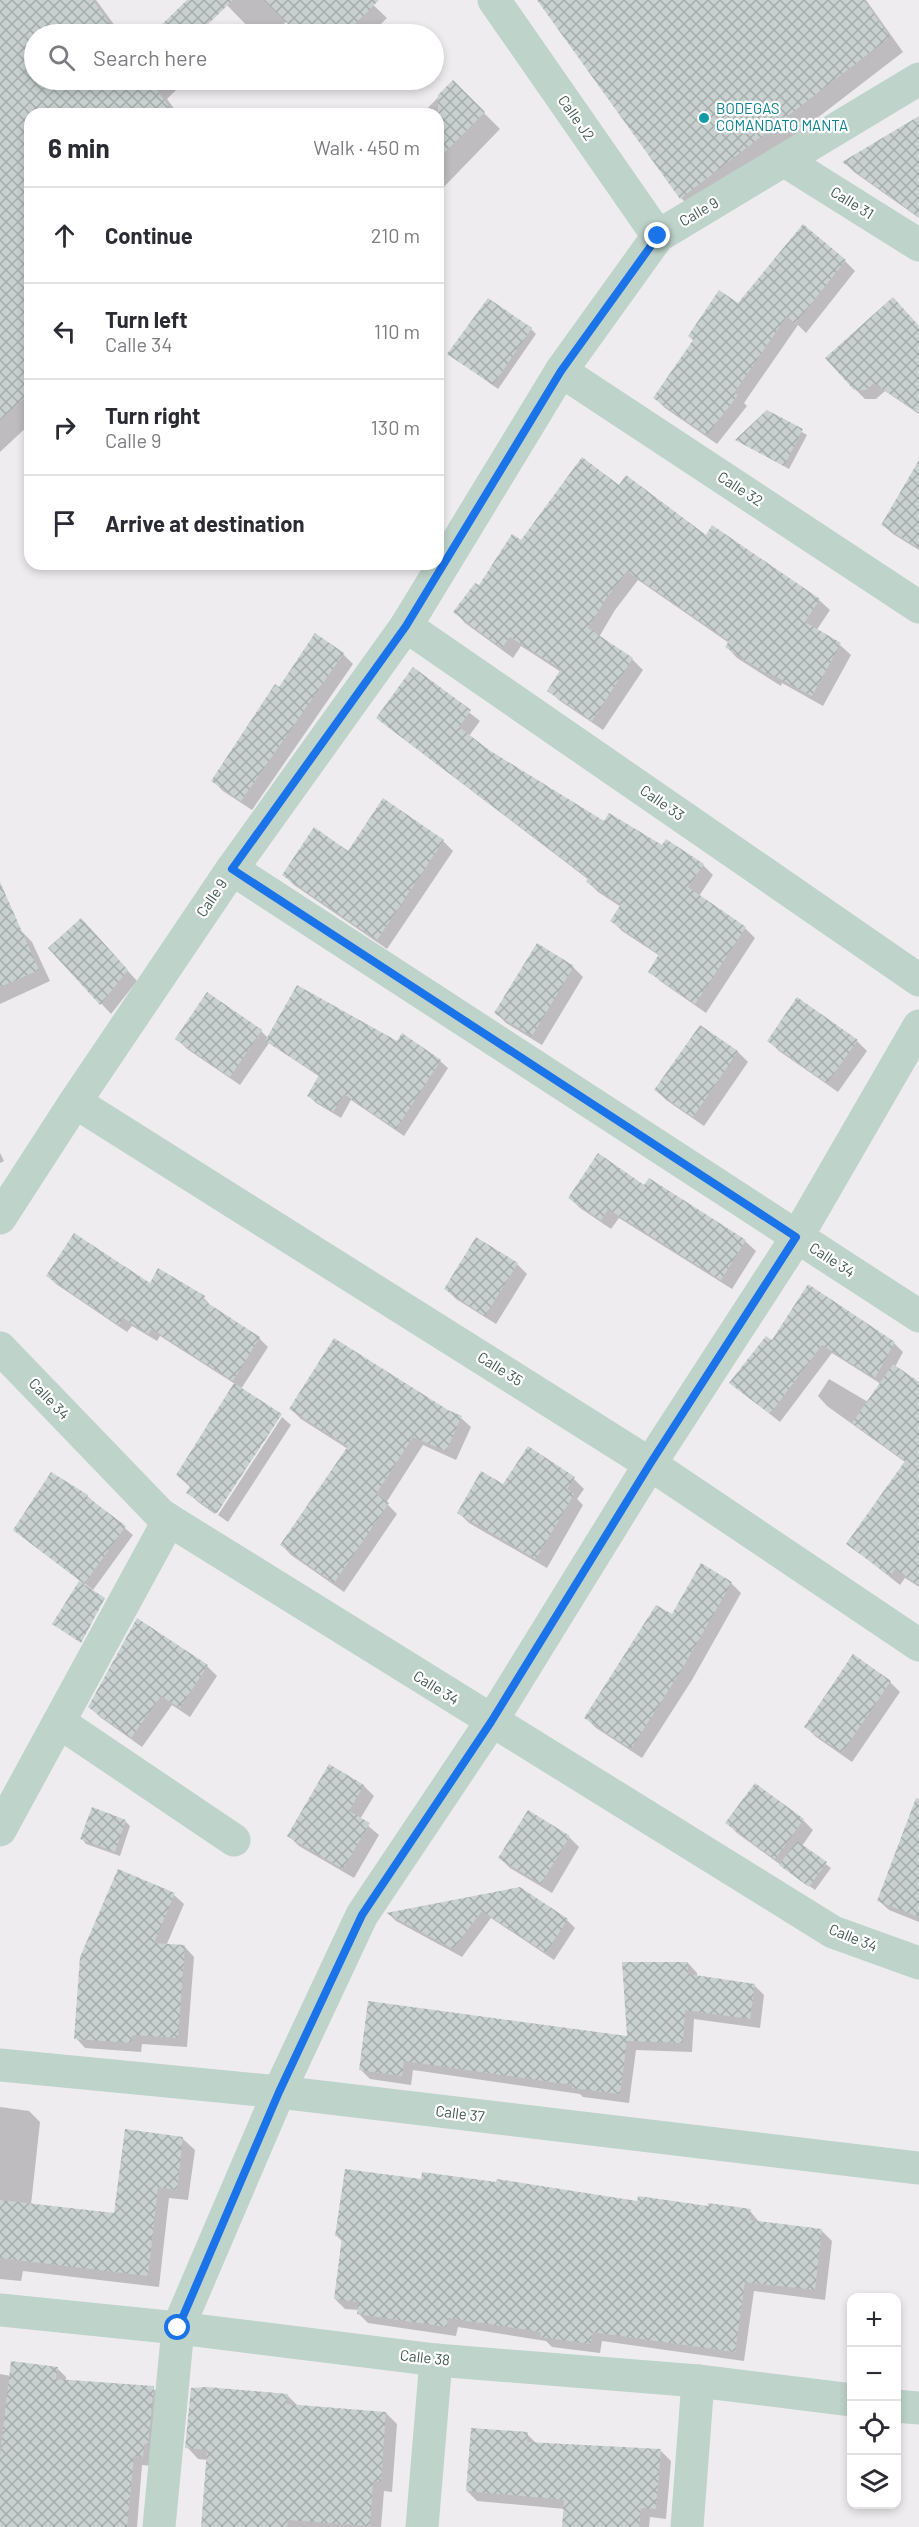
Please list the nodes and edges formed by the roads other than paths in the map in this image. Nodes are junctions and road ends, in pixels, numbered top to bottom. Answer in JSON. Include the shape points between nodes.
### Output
{"nodes":[{"id":1,"x":494,"y":0,"type":"edge"},
{"id":2,"x":919,"y":79,"type":"edge"},
{"id":3,"x":786,"y":161,"type":"junction"},
{"id":4,"x":658,"y":236,"type":"junction"},
{"id":5,"x":919,"y":244,"type":"edge"},
{"id":6,"x":561,"y":371,"type":"junction"},
{"id":7,"x":444,"y":563,"type":"edge"},
{"id":8,"x":440,"y":570,"type":"edge"},
{"id":9,"x":919,"y":607,"type":"edge"},
{"id":10,"x":406,"y":626,"type":"junction"},
{"id":11,"x":232,"y":869,"type":"junction"},
{"id":12,"x":919,"y":980,"type":"edge"},
{"id":13,"x":919,"y":1026,"type":"edge"},
{"id":14,"x":75,"y":1102,"type":"junction"},
{"id":15,"x":0,"y":1218,"type":"edge"},
{"id":16,"x":796,"y":1237,"type":"junction"},
{"id":17,"x":919,"y":1316,"type":"edge"},
{"id":18,"x":0,"y":1348,"type":"edge"},
{"id":19,"x":650,"y":1464,"type":"junction"},
{"id":20,"x":169,"y":1520,"type":"junction"},
{"id":21,"x":919,"y":1645,"type":"edge"},
{"id":22,"x":59,"y":1722,"type":"junction"},
{"id":23,"x":491,"y":1722,"type":"junction"},
{"id":24,"x":0,"y":1830,"type":"edge"},
{"id":25,"x":234,"y":1840,"type":"dead end"},
{"id":26,"x":919,"y":1963,"type":"edge"},
{"id":27,"x":0,"y":2065,"type":"edge"},
{"id":28,"x":279,"y":2092,"type":"junction"},
{"id":29,"x":919,"y":2168,"type":"edge"},
{"id":30,"x":0,"y":2310,"type":"edge"},
{"id":31,"x":178,"y":2328,"type":"junction"},
{"id":32,"x":436,"y":2360,"type":"junction"},
{"id":33,"x":698,"y":2381,"type":"junction"},
{"id":34,"x":847,"y":2399,"type":"edge"},
{"id":35,"x":901,"y":2406,"type":"edge"},
{"id":36,"x":919,"y":2408,"type":"edge"},
{"id":37,"x":159,"y":2527,"type":"edge"},
{"id":38,"x":422,"y":2527,"type":"edge"},
{"id":39,"x":687,"y":2527,"type":"edge"}],
"edges":[{"from":1,"to":4,"type":"street","name":"Calle J2"},
{"from":2,"to":3,"type":"street","name":"Calle 9"},
{"from":3,"to":4,"type":"street","name":"Calle 9"},
{"from":3,"to":5,"type":"street","name":"Calle 31"},
{"from":4,"to":6,"type":"street","name":"Calle 9"},
{"from":6,"to":7,"type":"street","name":"Calle 9"},
{"from":6,"to":9,"type":"street","name":"Calle 32"},
{"from":8,"to":10,"type":"street","name":"Calle 9"},
{"from":10,"to":11,"type":"street","name":"Calle 9"},
{"from":10,"to":12,"type":"street","name":"Calle 33"},
{"from":11,"to":14,"type":"street","name":"Calle 9"},
{"from":11,"to":16,"type":"street","name":"Calle 34"},
{"from":13,"to":16,"type":"street"},
{"from":14,"to":15,"type":"street","name":"Calle 9"},
{"from":14,"to":19,"type":"street","name":"Calle 35"},
{"from":16,"to":17,"type":"street","name":"Calle 34"},
{"from":16,"to":19,"type":"street"},
{"from":18,"to":20,"type":"street","name":"Calle 34"},
{"from":19,"to":21,"type":"street","name":"Calle 35"},
{"from":19,"to":23,"type":"street"},
{"from":20,"to":22,"type":"street"},
{"from":20,"to":23,"type":"street","name":"Calle 34"},
{"from":22,"to":24,"type":"street"},
{"from":22,"to":25,"type":"street"},
{"from":23,"to":26,"type":"street","name":"Calle 34","via":[[833,1932]]},
{"from":23,"to":28,"type":"street","via":[[362,1915]]},
{"from":27,"to":28,"type":"street","name":"Calle 37"},
{"from":28,"to":29,"type":"street","name":"Calle 37"},
{"from":28,"to":31,"type":"street"},
{"from":30,"to":31,"type":"street","name":"Calle 38"},
{"from":31,"to":32,"type":"street","name":"Calle 38"},
{"from":31,"to":37,"type":"street"},
{"from":32,"to":33,"type":"street","name":"Calle 38"},
{"from":32,"to":38,"type":"street"},
{"from":33,"to":34,"type":"street","name":"Calle 38"},
{"from":33,"to":39,"type":"street"},
{"from":35,"to":36,"type":"street"}]}
